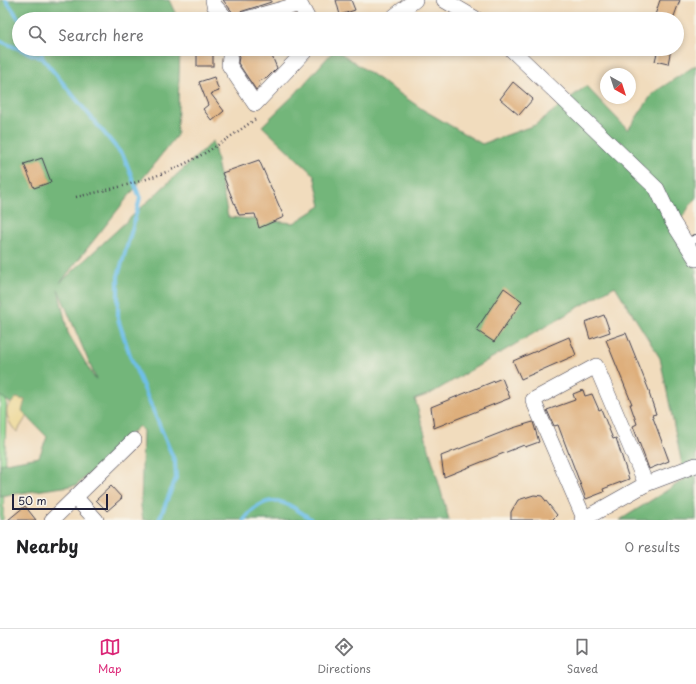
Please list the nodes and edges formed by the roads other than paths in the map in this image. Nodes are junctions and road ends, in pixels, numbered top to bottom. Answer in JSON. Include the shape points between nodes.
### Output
{"nodes":[{"id":1,"x":213,"y":0,"type":"edge"},
{"id":2,"x":416,"y":0,"type":"edge"},
{"id":3,"x":444,"y":0,"type":"edge"},
{"id":4,"x":220,"y":12,"type":"edge"},
{"id":5,"x":271,"y":12,"type":"edge"},
{"id":6,"x":304,"y":12,"type":"edge"},
{"id":7,"x":400,"y":12,"type":"edge"},
{"id":8,"x":464,"y":12,"type":"edge"},
{"id":9,"x":230,"y":56,"type":"edge"},
{"id":10,"x":300,"y":56,"type":"edge"},
{"id":11,"x":518,"y":56,"type":"edge"},
{"id":12,"x":691,"y":241,"type":"edge"},
{"id":13,"x":696,"y":259,"type":"edge"},
{"id":14,"x":134,"y":440,"type":"dead end"},
{"id":15,"x":696,"y":465,"type":"edge"},
{"id":16,"x":646,"y":484,"type":"junction"},
{"id":17,"x":76,"y":498,"type":"junction"},
{"id":18,"x":583,"y":519,"type":"edge"},
{"id":19,"x":52,"y":520,"type":"edge"},
{"id":20,"x":96,"y":520,"type":"edge"}],
"edges":[{"from":1,"to":4,"type":"street"},
{"from":2,"to":7,"type":"street"},
{"from":3,"to":8,"type":"street"},
{"from":5,"to":6,"type":"street","via":[[300,4]]},
{"from":9,"to":10,"type":"street","via":[[229,65],[255,104]]},
{"from":11,"to":12,"type":"street","via":[[657,189],[672,221]]},
{"from":12,"to":13,"type":"street"},
{"from":14,"to":17,"type":"street"},
{"from":15,"to":16,"type":"street"},
{"from":16,"to":18,"type":"street"},
{"from":16,"to":18,"type":"street","via":[[596,366],[533,400]]},
{"from":17,"to":19,"type":"street"},
{"from":17,"to":20,"type":"street"}]}
